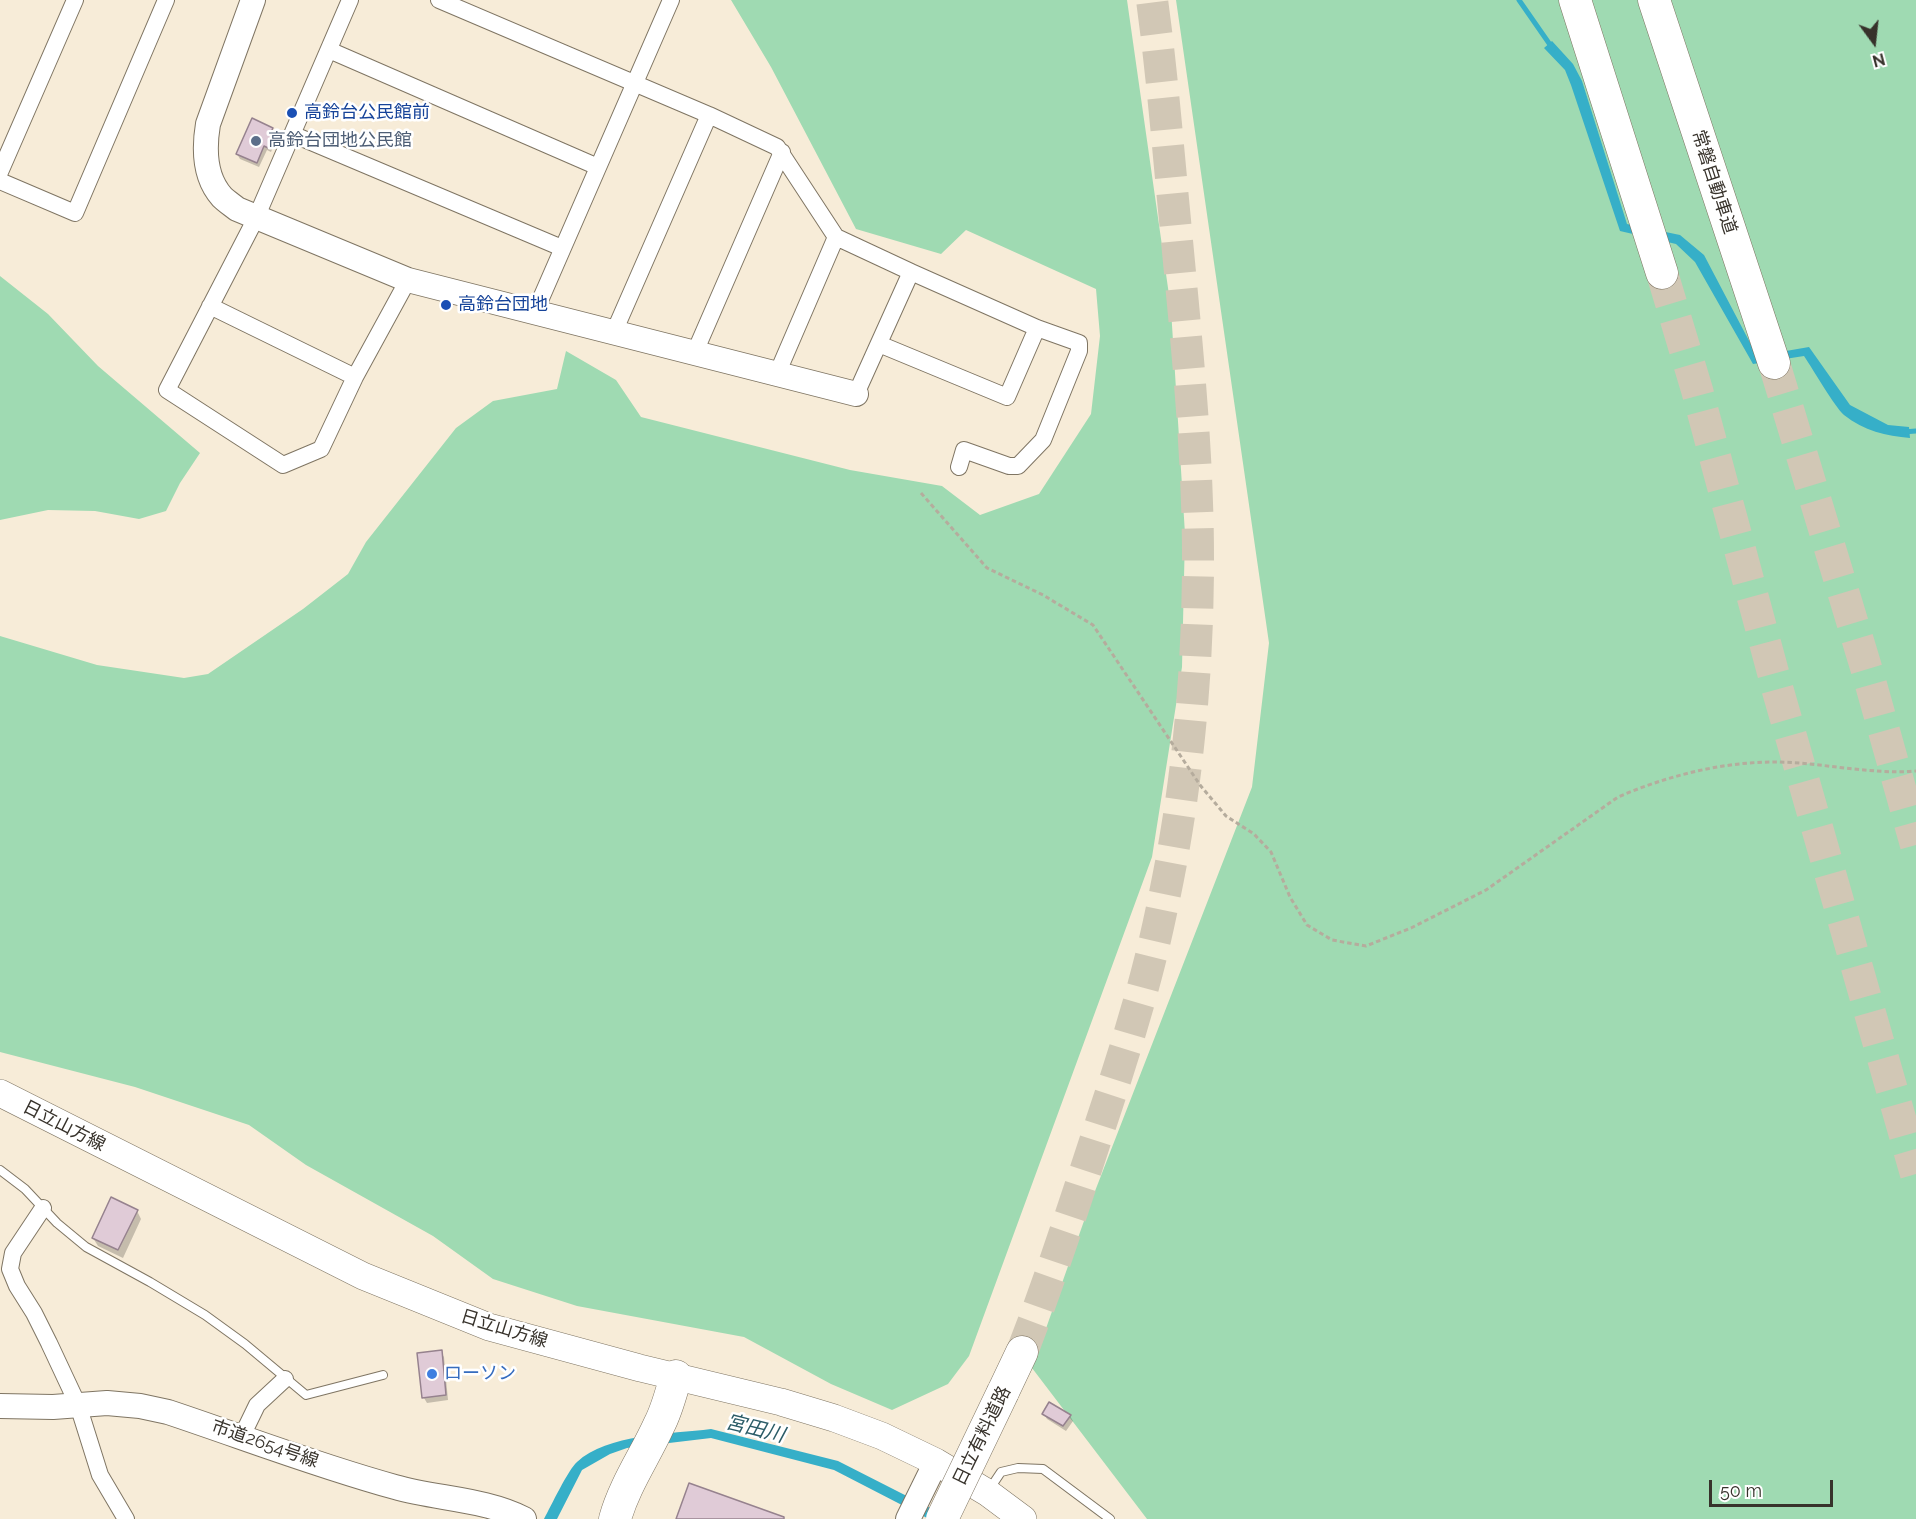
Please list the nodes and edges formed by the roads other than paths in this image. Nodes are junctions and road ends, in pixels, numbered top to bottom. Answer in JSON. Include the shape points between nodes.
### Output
{"nodes":[{"id":1,"x":75,"y":0,"type":"edge"},
{"id":2,"x":166,"y":0,"type":"edge"},
{"id":3,"x":253,"y":0,"type":"edge"},
{"id":4,"x":350,"y":0,"type":"edge"},
{"id":5,"x":439,"y":0,"type":"edge"},
{"id":6,"x":671,"y":0,"type":"edge"},
{"id":7,"x":1575,"y":0,"type":"edge"},
{"id":8,"x":1654,"y":0,"type":"edge"},
{"id":9,"x":329,"y":50,"type":"junction"},
{"id":10,"x":634,"y":83,"type":"junction"},
{"id":11,"x":709,"y":115,"type":"junction"},
{"id":12,"x":292,"y":134,"type":"junction"},
{"id":13,"x":782,"y":152,"type":"junction"},
{"id":14,"x":598,"y":167,"type":"junction"},
{"id":15,"x":0,"y":172,"type":"edge"},
{"id":16,"x":0,"y":181,"type":"edge"},
{"id":17,"x":256,"y":218,"type":"junction"},
{"id":18,"x":836,"y":237,"type":"junction"},
{"id":19,"x":562,"y":248,"type":"junction"},
{"id":20,"x":911,"y":272,"type":"junction"},
{"id":21,"x":1662,"y":273,"type":"tunnel mouth"},
{"id":22,"x":408,"y":280,"type":"junction"},
{"id":23,"x":210,"y":306,"type":"junction"},
{"id":24,"x":535,"y":312,"type":"junction"},
{"id":25,"x":1037,"y":328,"type":"junction"},
{"id":26,"x":614,"y":332,"type":"junction"},
{"id":27,"x":879,"y":344,"type":"junction"},
{"id":28,"x":695,"y":352,"type":"junction"},
{"id":29,"x":1774,"y":363,"type":"tunnel mouth"},
{"id":30,"x":777,"y":374,"type":"junction"},
{"id":31,"x":356,"y":377,"type":"junction"},
{"id":32,"x":856,"y":394,"type":"joint"},
{"id":33,"x":959,"y":467,"type":"dead end"},
{"id":34,"x":0,"y":1094,"type":"edge"},
{"id":35,"x":0,"y":1170,"type":"edge"},
{"id":36,"x":43,"y":1208,"type":"junction"},
{"id":37,"x":1022,"y":1352,"type":"tunnel mouth"},
{"id":38,"x":383,"y":1375,"type":"dead end"},
{"id":39,"x":676,"y":1376,"type":"junction"},
{"id":40,"x":285,"y":1379,"type":"junction"},
{"id":41,"x":78,"y":1405,"type":"junction"},
{"id":42,"x":0,"y":1406,"type":"edge"},
{"id":43,"x":242,"y":1436,"type":"junction"},
{"id":44,"x":936,"y":1462,"type":"junction"},
{"id":45,"x":988,"y":1493,"type":"junction"},
{"id":46,"x":126,"y":1519,"type":"edge"},
{"id":47,"x":524,"y":1519,"type":"edge"},
{"id":48,"x":615,"y":1519,"type":"edge"},
{"id":49,"x":908,"y":1519,"type":"edge"},
{"id":50,"x":942,"y":1519,"type":"edge"},
{"id":51,"x":1023,"y":1519,"type":"edge"},
{"id":52,"x":1110,"y":1519,"type":"edge"}],
"edges":[{"from":1,"to":15,"type":"street"},
{"from":2,"to":16,"type":"street","via":[[75,213]]},
{"from":3,"to":17,"type":"street","via":[[208,124],[205,144],[206,161],[221,197]]},
{"from":4,"to":9,"type":"street"},
{"from":5,"to":10,"type":"street"},
{"from":6,"to":10,"type":"street"},
{"from":7,"to":21,"type":"highway"},
{"from":8,"to":29,"type":"highway","name":"常磐自動車道"},
{"from":9,"to":12,"type":"street"},
{"from":9,"to":14,"type":"street"},
{"from":10,"to":11,"type":"street"},
{"from":10,"to":14,"type":"street"},
{"from":11,"to":13,"type":"street"},
{"from":11,"to":26,"type":"street"},
{"from":12,"to":17,"type":"street"},
{"from":12,"to":19,"type":"street"},
{"from":13,"to":18,"type":"street"},
{"from":13,"to":28,"type":"street"},
{"from":14,"to":19,"type":"street"},
{"from":17,"to":22,"type":"street"},
{"from":17,"to":23,"type":"street"},
{"from":18,"to":20,"type":"street"},
{"from":18,"to":30,"type":"street"},
{"from":19,"to":24,"type":"street"},
{"from":20,"to":25,"type":"street"},
{"from":20,"to":27,"type":"street"},
{"from":22,"to":24,"type":"street"},
{"from":22,"to":31,"type":"street"},
{"from":23,"to":31,"type":"street"},
{"from":23,"to":31,"type":"street","via":[[167,390],[283,465],[321,448]]},
{"from":24,"to":26,"type":"street"},
{"from":25,"to":27,"type":"street","via":[[1007,397]]},
{"from":25,"to":33,"type":"street","via":[[1079,343],[1043,440],[1018,466],[964,450]]},
{"from":26,"to":28,"type":"street"},
{"from":27,"to":32,"type":"street"},
{"from":28,"to":30,"type":"street"},
{"from":30,"to":32,"type":"street"},
{"from":34,"to":39,"type":"main road","name":"日立山方線","via":[[363,1276],[489,1327]]},
{"from":35,"to":36,"type":"lane"},
{"from":36,"to":40,"type":"lane","via":[[86,1247],[205,1315]]},
{"from":36,"to":41,"type":"street","via":[[14,1253],[10,1269]]},
{"from":37,"to":50,"type":"highway","name":"日立有料道路","bridge":true},
{"from":38,"to":40,"type":"lane","via":[[306,1395]]},
{"from":39,"to":44,"type":"main road","name":"日立山方線","via":[[834,1418]]},
{"from":39,"to":48,"type":"highway","via":[[666,1409]]},
{"from":40,"to":43,"type":"street","via":[[257,1405]]},
{"from":41,"to":42,"type":"street","name":"市道2654号線"},
{"from":41,"to":43,"type":"street","name":"市道2654号線","via":[[140,1406]]},
{"from":41,"to":46,"type":"street","via":[[100,1475]]},
{"from":43,"to":47,"type":"street","name":"市道2654号線","via":[[378,1483],[421,1495],[489,1506]]},
{"from":44,"to":45,"type":"main road","name":"日立山方線"},
{"from":44,"to":49,"type":"street"},
{"from":45,"to":51,"type":"main road","name":"日立山方線"},
{"from":45,"to":52,"type":"lane","via":[[1001,1472],[1043,1468]]}]}
